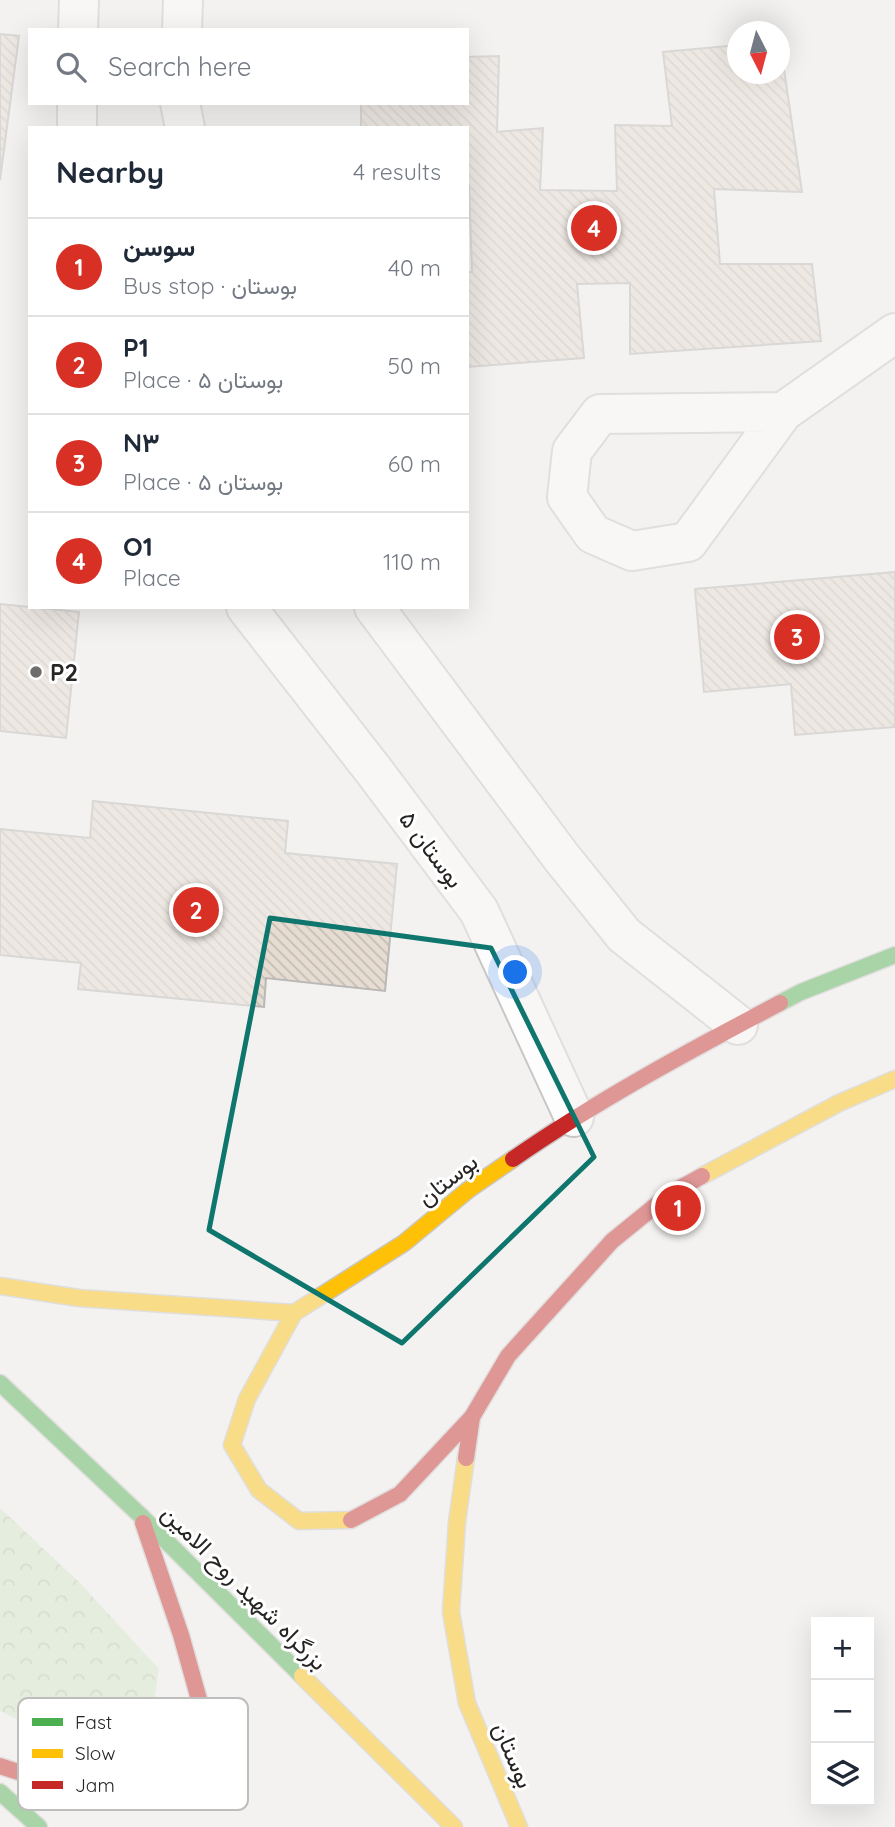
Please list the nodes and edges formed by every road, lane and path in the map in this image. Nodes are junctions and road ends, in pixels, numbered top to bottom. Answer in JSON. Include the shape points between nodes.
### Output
{"nodes":[{"id":1,"x":79,"y":0,"type":"edge"},
{"id":2,"x":183,"y":0,"type":"edge"},
{"id":3,"x":78,"y":28,"type":"edge"},
{"id":4,"x":182,"y":28,"type":"edge"},
{"id":5,"x":77,"y":105,"type":"edge"},
{"id":6,"x":180,"y":105,"type":"edge"},
{"id":7,"x":77,"y":126,"type":"edge"},
{"id":8,"x":185,"y":126,"type":"edge"},
{"id":9,"x":895,"y":333,"type":"edge"},
{"id":10,"x":783,"y":412,"type":"junction"},
{"id":11,"x":248,"y":609,"type":"edge"},
{"id":12,"x":375,"y":609,"type":"edge"},
{"id":13,"x":895,"y":955,"type":"edge"},
{"id":14,"x":738,"y":1025,"type":"junction"},
{"id":15,"x":895,"y":1079,"type":"edge"},
{"id":16,"x":574,"y":1117,"type":"junction"},
{"id":17,"x":0,"y":1286,"type":"edge"},
{"id":18,"x":294,"y":1313,"type":"junction"},
{"id":19,"x":0,"y":1383,"type":"edge"},
{"id":20,"x":472,"y":1417,"type":"junction"},
{"id":21,"x":141,"y":1516,"type":"junction"},
{"id":22,"x":199,"y":1698,"type":"edge"},
{"id":23,"x":0,"y":1766,"type":"edge"},
{"id":24,"x":18,"y":1772,"type":"edge"},
{"id":25,"x":0,"y":1792,"type":"edge"},
{"id":26,"x":18,"y":1808,"type":"edge"},
{"id":27,"x":20,"y":1810,"type":"edge"},
{"id":28,"x":39,"y":1827,"type":"edge"},
{"id":29,"x":454,"y":1827,"type":"edge"},
{"id":30,"x":519,"y":1827,"type":"edge"}],
"edges":[{"from":1,"to":3,"type":"street"},
{"from":2,"to":4,"type":"street"},
{"from":5,"to":7,"type":"street"},
{"from":6,"to":8,"type":"street"},
{"from":9,"to":10,"type":"street"},
{"from":10,"to":10,"type":"street","via":[[688,542],[632,551],[593,534],[566,497],[572,451],[600,414]]},
{"from":11,"to":16,"type":"street","name":"بوستان ۵","via":[[479,911]]},
{"from":12,"to":14,"type":"street","via":[[624,935]]},
{"from":13,"to":14,"type":"main road","name":"بوستان","via":[[801,992]]},
{"from":14,"to":16,"type":"main road","name":"بوستان"},
{"from":15,"to":20,"type":"main road","name":"بوستان","via":[[759,1144],[671,1193],[612,1241],[509,1356]]},
{"from":16,"to":18,"type":"main road","name":"بوستان","via":[[467,1189],[404,1243]]},
{"from":17,"to":18,"type":"main road","via":[[92,1300]]},
{"from":18,"to":20,"type":"main road","via":[[247,1399],[232,1445],[259,1490],[299,1521],[351,1520],[400,1494]]},
{"from":19,"to":21,"type":"main road","name":"بزرگراه شهید روح الامین"},
{"from":20,"to":30,"type":"main road","name":"بوستان","via":[[457,1522],[451,1612],[467,1703]]},
{"from":21,"to":22,"type":"main road"},
{"from":21,"to":29,"type":"main road","name":"بزرگراه شهید روح الامین"},
{"from":23,"to":24,"type":"main road"},
{"from":25,"to":26,"type":"main road"},
{"from":27,"to":28,"type":"main road"}]}
